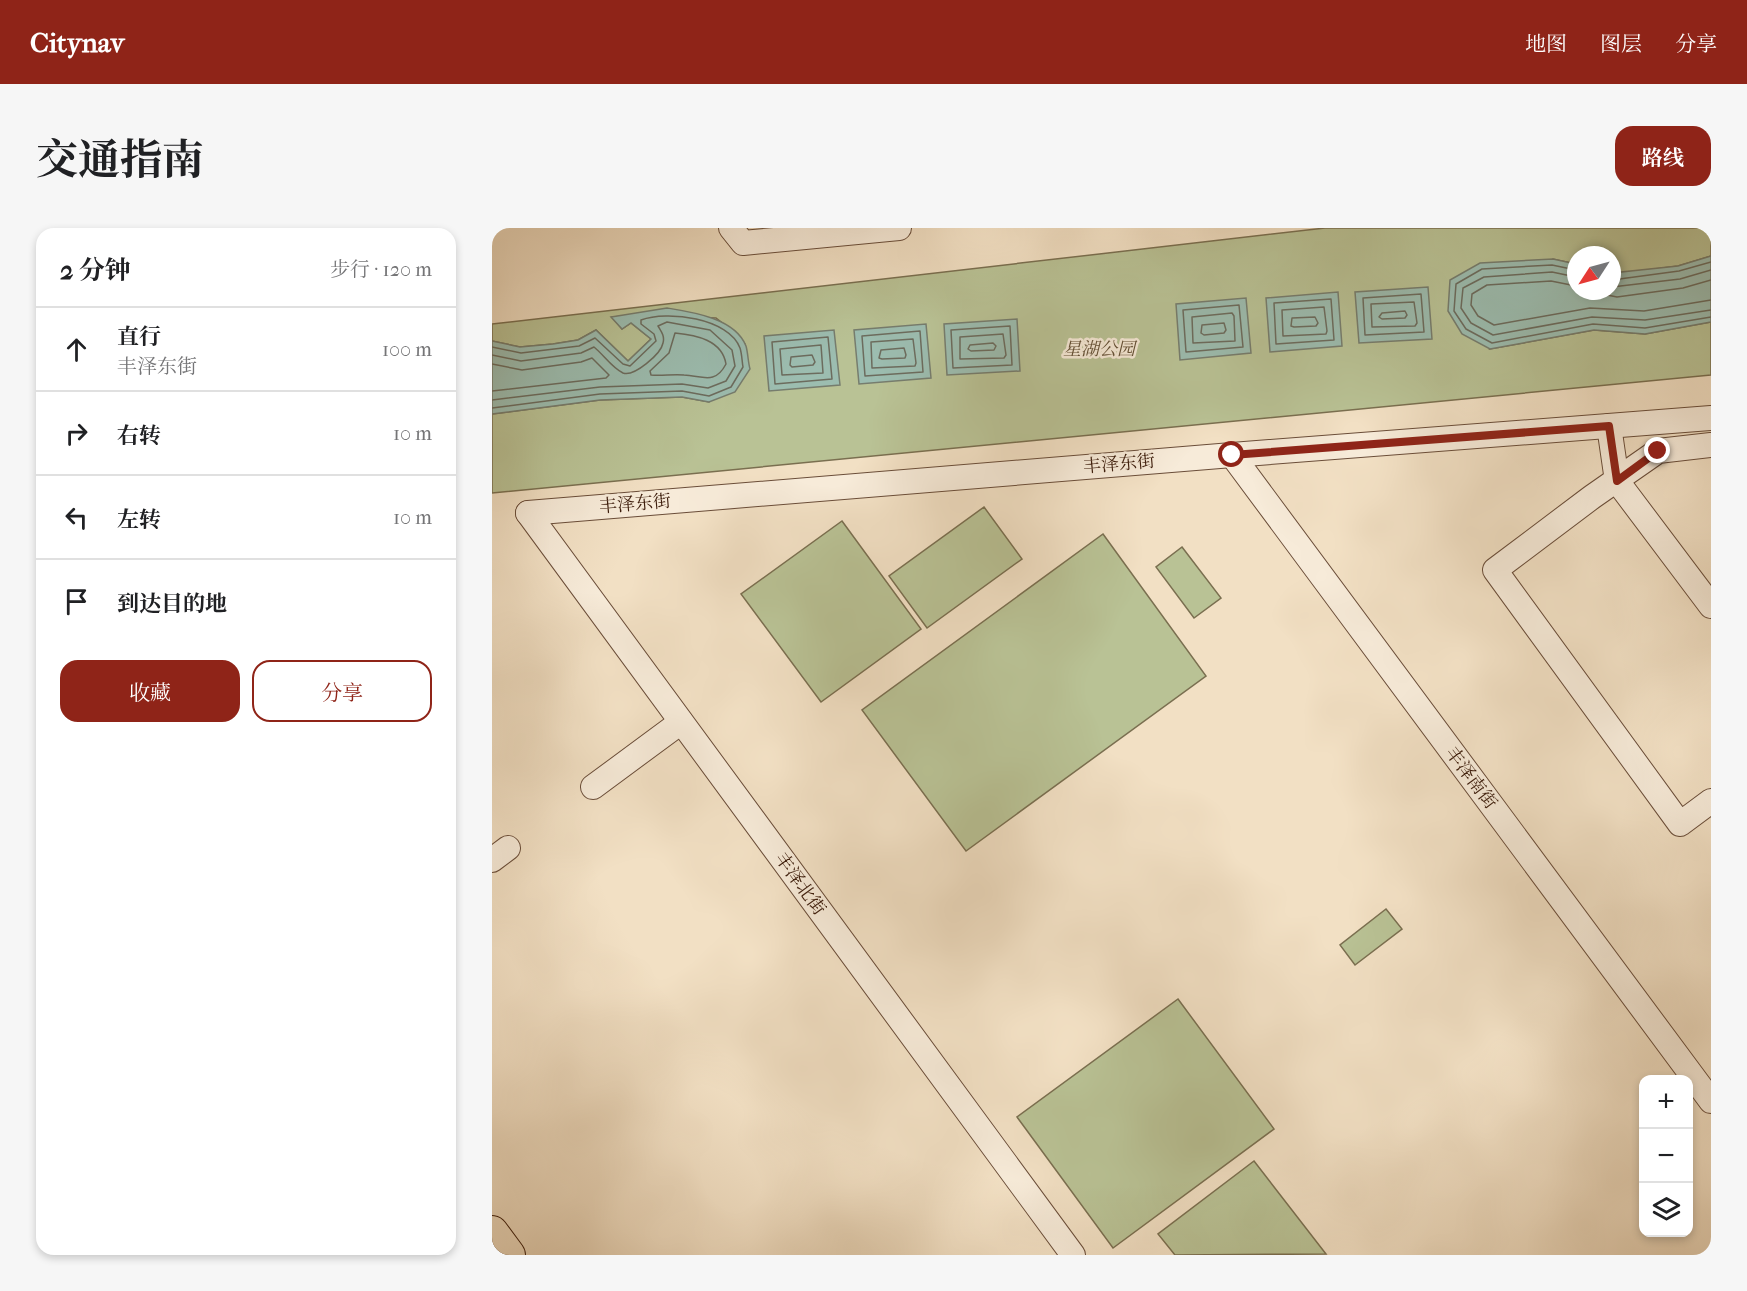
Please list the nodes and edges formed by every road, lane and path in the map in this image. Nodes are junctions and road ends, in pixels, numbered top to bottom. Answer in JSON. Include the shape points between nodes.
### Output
{"nodes":[{"id":1,"x":899,"y":228,"type":"edge"},
{"id":2,"x":737,"y":236,"type":"edge"},
{"id":3,"x":1711,"y":418,"type":"edge"},
{"id":4,"x":1609,"y":426,"type":"junction"},
{"id":5,"x":1711,"y":445,"type":"edge"},
{"id":6,"x":1232,"y":455,"type":"junction"},
{"id":7,"x":1617,"y":481,"type":"junction"},
{"id":8,"x":528,"y":513,"type":"joint"},
{"id":9,"x":1711,"y":606,"type":"edge"},
{"id":10,"x":681,"y":722,"type":"junction"},
{"id":11,"x":593,"y":787,"type":"dead end"},
{"id":12,"x":1711,"y":801,"type":"edge"},
{"id":13,"x":1711,"y":1101,"type":"edge"},
{"id":14,"x":492,"y":1232,"type":"edge"},
{"id":15,"x":509,"y":1255,"type":"edge"},
{"id":16,"x":1072,"y":1255,"type":"edge"}],
"edges":[{"from":1,"to":2,"type":"street"},
{"from":3,"to":4,"type":"street","name":"丰泽东街"},
{"from":4,"to":6,"type":"street","name":"丰泽东街"},
{"from":4,"to":7,"type":"street"},
{"from":5,"to":7,"type":"street","via":[[1658,451]]},
{"from":6,"to":8,"type":"street","name":"丰泽东街"},
{"from":6,"to":13,"type":"street","name":"丰泽南街"},
{"from":7,"to":9,"type":"street"},
{"from":7,"to":12,"type":"street","via":[[1495,570],[1680,824]]},
{"from":8,"to":10,"type":"street","name":"丰泽北街"},
{"from":10,"to":11,"type":"street"},
{"from":10,"to":16,"type":"street","name":"丰泽北街"},
{"from":14,"to":15,"type":"main road"}]}
